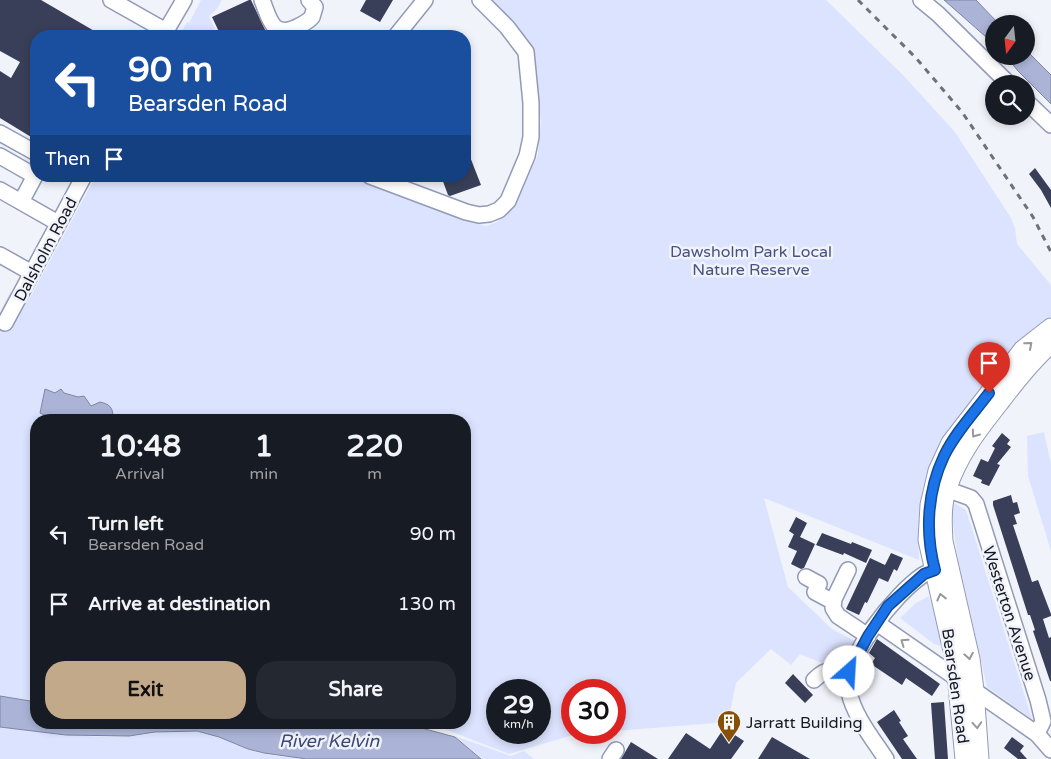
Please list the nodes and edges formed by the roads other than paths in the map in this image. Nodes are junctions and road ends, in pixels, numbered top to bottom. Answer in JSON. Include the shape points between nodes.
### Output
{"nodes":[{"id":1,"x":111,"y":0,"type":"edge"},
{"id":2,"x":184,"y":0,"type":"edge"},
{"id":3,"x":262,"y":0,"type":"edge"},
{"id":4,"x":309,"y":0,"type":"edge"},
{"id":5,"x":426,"y":0,"type":"edge"},
{"id":6,"x":480,"y":0,"type":"edge"},
{"id":7,"x":922,"y":0,"type":"edge"},
{"id":8,"x":159,"y":30,"type":"edge"},
{"id":9,"x":167,"y":30,"type":"edge"},
{"id":10,"x":278,"y":30,"type":"edge"},
{"id":11,"x":306,"y":30,"type":"edge"},
{"id":12,"x":401,"y":30,"type":"edge"},
{"id":13,"x":1000,"y":75,"type":"edge"},
{"id":14,"x":1035,"y":109,"type":"edge"},
{"id":15,"x":1051,"y":124,"type":"edge"},
{"id":16,"x":0,"y":133,"type":"edge"},
{"id":17,"x":30,"y":150,"type":"edge"},
{"id":18,"x":0,"y":156,"type":"edge"},
{"id":19,"x":30,"y":172,"type":"edge"},
{"id":20,"x":32,"y":182,"type":"edge"},
{"id":21,"x":81,"y":182,"type":"edge"},
{"id":22,"x":402,"y":183,"type":"edge"},
{"id":23,"x":0,"y":190,"type":"edge"},
{"id":24,"x":22,"y":202,"type":"junction"},
{"id":25,"x":58,"y":223,"type":"junction"},
{"id":26,"x":0,"y":254,"type":"edge"},
{"id":27,"x":32,"y":273,"type":"junction"},
{"id":28,"x":5,"y":323,"type":"dead end"},
{"id":29,"x":1051,"y":328,"type":"edge"},
{"id":30,"x":1051,"y":343,"type":"edge"},
{"id":31,"x":1015,"y":371,"type":"junction"},
{"id":32,"x":946,"y":489,"type":"junction"},
{"id":33,"x":941,"y":569,"type":"junction"},
{"id":34,"x":848,"y":570,"type":"dead end"},
{"id":35,"x":806,"y":577,"type":"dead end"},
{"id":36,"x":834,"y":599,"type":"junction"},
{"id":37,"x":873,"y":629,"type":"junction"},
{"id":38,"x":848,"y":678,"type":"junction"},
{"id":39,"x":958,"y":679,"type":"junction"},
{"id":40,"x":814,"y":680,"type":"dead end"},
{"id":41,"x":974,"y":690,"type":"junction"},
{"id":42,"x":1037,"y":734,"type":"junction"},
{"id":43,"x":1051,"y":750,"type":"edge"},
{"id":44,"x":886,"y":759,"type":"edge"},
{"id":45,"x":965,"y":759,"type":"edge"},
{"id":46,"x":979,"y":759,"type":"edge"}],
"edges":[{"from":1,"to":8,"type":"street"},
{"from":2,"to":9,"type":"street"},
{"from":3,"to":10,"type":"street"},
{"from":4,"to":11,"type":"street","via":[[314,4],[314,14]]},
{"from":5,"to":12,"type":"street"},
{"from":6,"to":22,"type":"street","via":[[526,52],[531,137],[513,192],[499,210],[479,215]]},
{"from":7,"to":13,"type":"street"},
{"from":14,"to":15,"type":"street"},
{"from":16,"to":17,"type":"street"},
{"from":18,"to":19,"type":"street"},
{"from":20,"to":24,"type":"street"},
{"from":21,"to":25,"type":"street","name":"Dalsholm Road"},
{"from":23,"to":24,"type":"street"},
{"from":24,"to":25,"type":"street"},
{"from":25,"to":27,"type":"street","name":"Dalsholm Road"},
{"from":26,"to":27,"type":"street"},
{"from":27,"to":28,"type":"street","name":"Dalsholm Road"},
{"from":31,"to":29,"type":"main road","name":"Bearsden Road","one_way":true,"via":[[1023,350]]},
{"from":30,"to":31,"type":"main road","name":"Bearsden Road"},
{"from":31,"to":32,"type":"main road","name":"Bearsden Road","one_way":true,"via":[[966,446]]},
{"from":31,"to":33,"type":"main road","name":"Bearsden Road","via":[[955,438],[938,471],[930,505],[928,540]]},
{"from":32,"to":33,"type":"main road","name":"Bearsden Road"},
{"from":32,"to":42,"type":"street","name":"Westerton Avenue","via":[[971,498],[976,504],[1038,700],[1043,721]]},
{"from":33,"to":37,"type":"street","via":[[924,574],[898,596]]},
{"from":39,"to":33,"type":"main road","name":"Bearsden Road","one_way":true},
{"from":33,"to":41,"type":"main road","name":"Bearsden Road","one_way":true,"via":[[966,637]]},
{"from":34,"to":36,"type":"street"},
{"from":35,"to":36,"type":"street","via":[[819,584],[815,592]]},
{"from":36,"to":37,"type":"street","via":[[833,608],[838,616]]},
{"from":37,"to":38,"type":"street","via":[[852,664]]},
{"from":39,"to":37,"type":"street","one_way":true},
{"from":38,"to":40,"type":"street","via":[[832,670],[822,672]]},
{"from":38,"to":44,"type":"street","via":[[849,692],[857,712]]},
{"from":39,"to":41,"type":"street"},
{"from":39,"to":45,"type":"main road","name":"Bearsden Road"},
{"from":41,"to":42,"type":"street"},
{"from":41,"to":46,"type":"main road","name":"Bearsden Road","one_way":true},
{"from":42,"to":43,"type":"street"}]}
